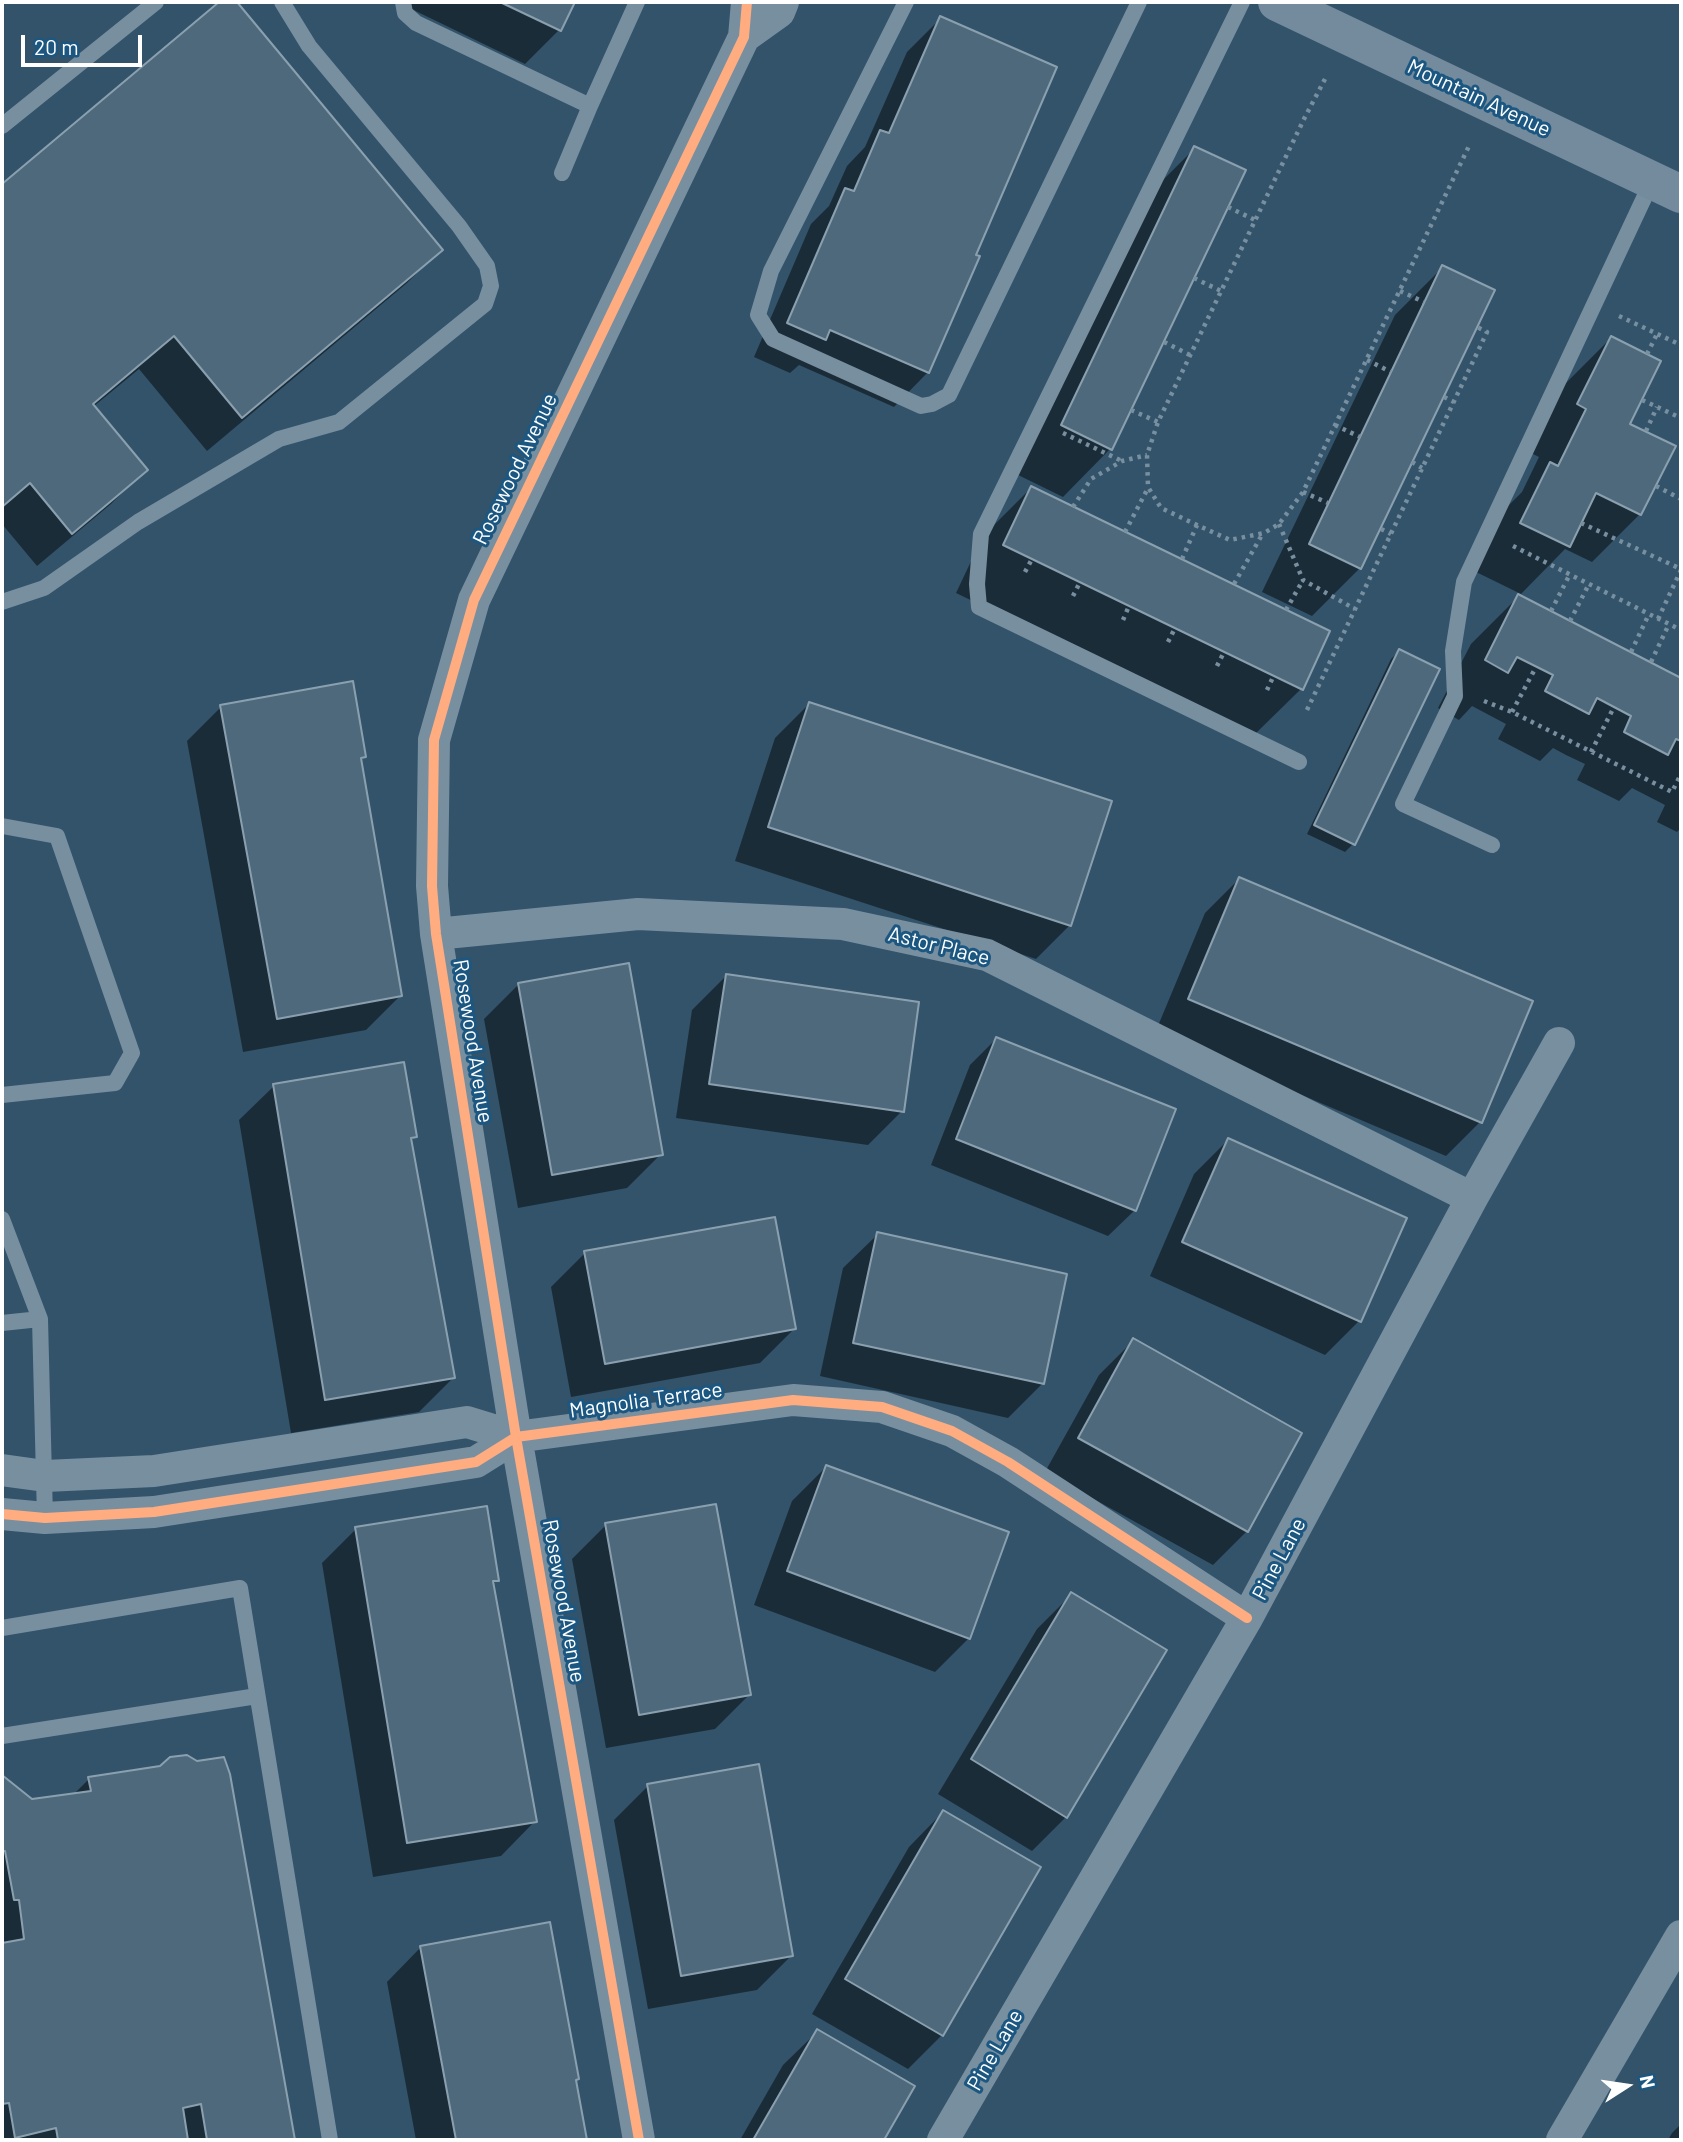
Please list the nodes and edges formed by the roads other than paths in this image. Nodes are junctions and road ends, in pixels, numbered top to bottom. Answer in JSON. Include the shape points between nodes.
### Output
{"nodes":[{"id":1,"x":156,"y":2,"type":"edge"},
{"id":2,"x":282,"y":2,"type":"edge"},
{"id":3,"x":402,"y":2,"type":"edge"},
{"id":4,"x":637,"y":2,"type":"edge"},
{"id":5,"x":747,"y":2,"type":"edge"},
{"id":6,"x":783,"y":2,"type":"edge"},
{"id":7,"x":906,"y":2,"type":"edge"},
{"id":8,"x":1139,"y":2,"type":"edge"},
{"id":9,"x":1242,"y":2,"type":"edge"},
{"id":10,"x":1277,"y":2,"type":"edge"},
{"id":11,"x":744,"y":37,"type":"junction"},
{"id":12,"x":590,"y":106,"type":"junction"},
{"id":13,"x":2,"y":126,"type":"edge"},
{"id":14,"x":562,"y":173,"type":"dead end"},
{"id":15,"x":1667,"y":187,"type":"edge"},
{"id":16,"x":2,"y":602,"type":"edge"},
{"id":17,"x":1299,"y":762,"type":"dead end"},
{"id":18,"x":2,"y":827,"type":"edge"},
{"id":19,"x":1492,"y":845,"type":"dead end"},
{"id":20,"x":436,"y":934,"type":"junction"},
{"id":21,"x":1559,"y":1043,"type":"dead end"},
{"id":22,"x":2,"y":1095,"type":"edge"},
{"id":23,"x":1472,"y":1198,"type":"junction"},
{"id":24,"x":2,"y":1219,"type":"edge"},
{"id":25,"x":40,"y":1318,"type":"junction"},
{"id":26,"x":2,"y":1323,"type":"edge"},
{"id":27,"x":516,"y":1437,"type":"junction"},
{"id":28,"x":2,"y":1470,"type":"edge"},
{"id":29,"x":45,"y":1476,"type":"junction"},
{"id":30,"x":2,"y":1514,"type":"edge"},
{"id":31,"x":45,"y":1518,"type":"junction"},
{"id":32,"x":1247,"y":1618,"type":"junction"},
{"id":33,"x":2,"y":1628,"type":"edge"},
{"id":34,"x":257,"y":1696,"type":"junction"},
{"id":35,"x":2,"y":1737,"type":"edge"},
{"id":36,"x":1681,"y":1936,"type":"edge"},
{"id":37,"x":330,"y":2140,"type":"edge"},
{"id":38,"x":639,"y":2140,"type":"edge"},
{"id":39,"x":943,"y":2140,"type":"edge"},
{"id":40,"x":1562,"y":2140,"type":"edge"}],
"edges":[{"from":1,"to":13,"type":"lane"},
{"from":2,"to":16,"type":"lane","via":[[309,46],[487,266],[491,286],[485,304],[339,422],[279,439],[138,522],[44,588]]},
{"from":3,"to":12,"type":"lane","via":[[404,13],[416,23]]},
{"from":4,"to":12,"type":"lane"},
{"from":5,"to":11,"type":"street","name":"Rosewood Avenue"},
{"from":6,"to":11,"type":"street","name":"Rosewood Avenue","via":[[779,12]]},
{"from":7,"to":8,"type":"lane","via":[[771,271],[758,316],[773,340],[921,406],[949,395]]},
{"from":9,"to":17,"type":"lane","via":[[981,534],[977,584],[979,607]]},
{"from":10,"to":15,"type":"street","name":"Mountain Avenue"},
{"from":11,"to":20,"type":"street","name":"Rosewood Avenue","via":[[474,600],[434,740],[432,886]]},
{"from":12,"to":14,"type":"lane"},
{"from":15,"to":19,"type":"lane","via":[[1594,304],[1464,582],[1452,651],[1455,696],[1403,804]]},
{"from":18,"to":22,"type":"lane","via":[[57,836],[132,1053],[115,1083]]},
{"from":20,"to":23,"type":"street","name":"Astor Place","via":[[638,914],[843,924],[986,955]]},
{"from":20,"to":27,"type":"street","name":"Rosewood Avenue"},
{"from":21,"to":23,"type":"street","name":"Pine Lane"},
{"from":23,"to":32,"type":"street","name":"Pine Lane"},
{"from":24,"to":25,"type":"lane"},
{"from":25,"to":26,"type":"lane"},
{"from":25,"to":29,"type":"lane"},
{"from":27,"to":29,"type":"street","name":"Magnolia Terrace","via":[[467,1422],[154,1471]]},
{"from":27,"to":31,"type":"street","name":"Magnolia Terrace","via":[[475,1462],[154,1511]]},
{"from":27,"to":32,"type":"street","name":"Magnolia Terrace","via":[[793,1400],[882,1407],[952,1432],[1008,1462]]},
{"from":27,"to":38,"type":"street","name":"Rosewood Avenue"},
{"from":28,"to":29,"type":"street","name":"Magnolia Terrace"},
{"from":29,"to":31,"type":"lane"},
{"from":30,"to":31,"type":"street","name":"Magnolia Terrace"},
{"from":32,"to":39,"type":"street","name":"Pine Lane"},
{"from":33,"to":34,"type":"lane","via":[[240,1588]]},
{"from":34,"to":35,"type":"lane"},
{"from":34,"to":37,"type":"lane"},
{"from":36,"to":40,"type":"street"}]}
